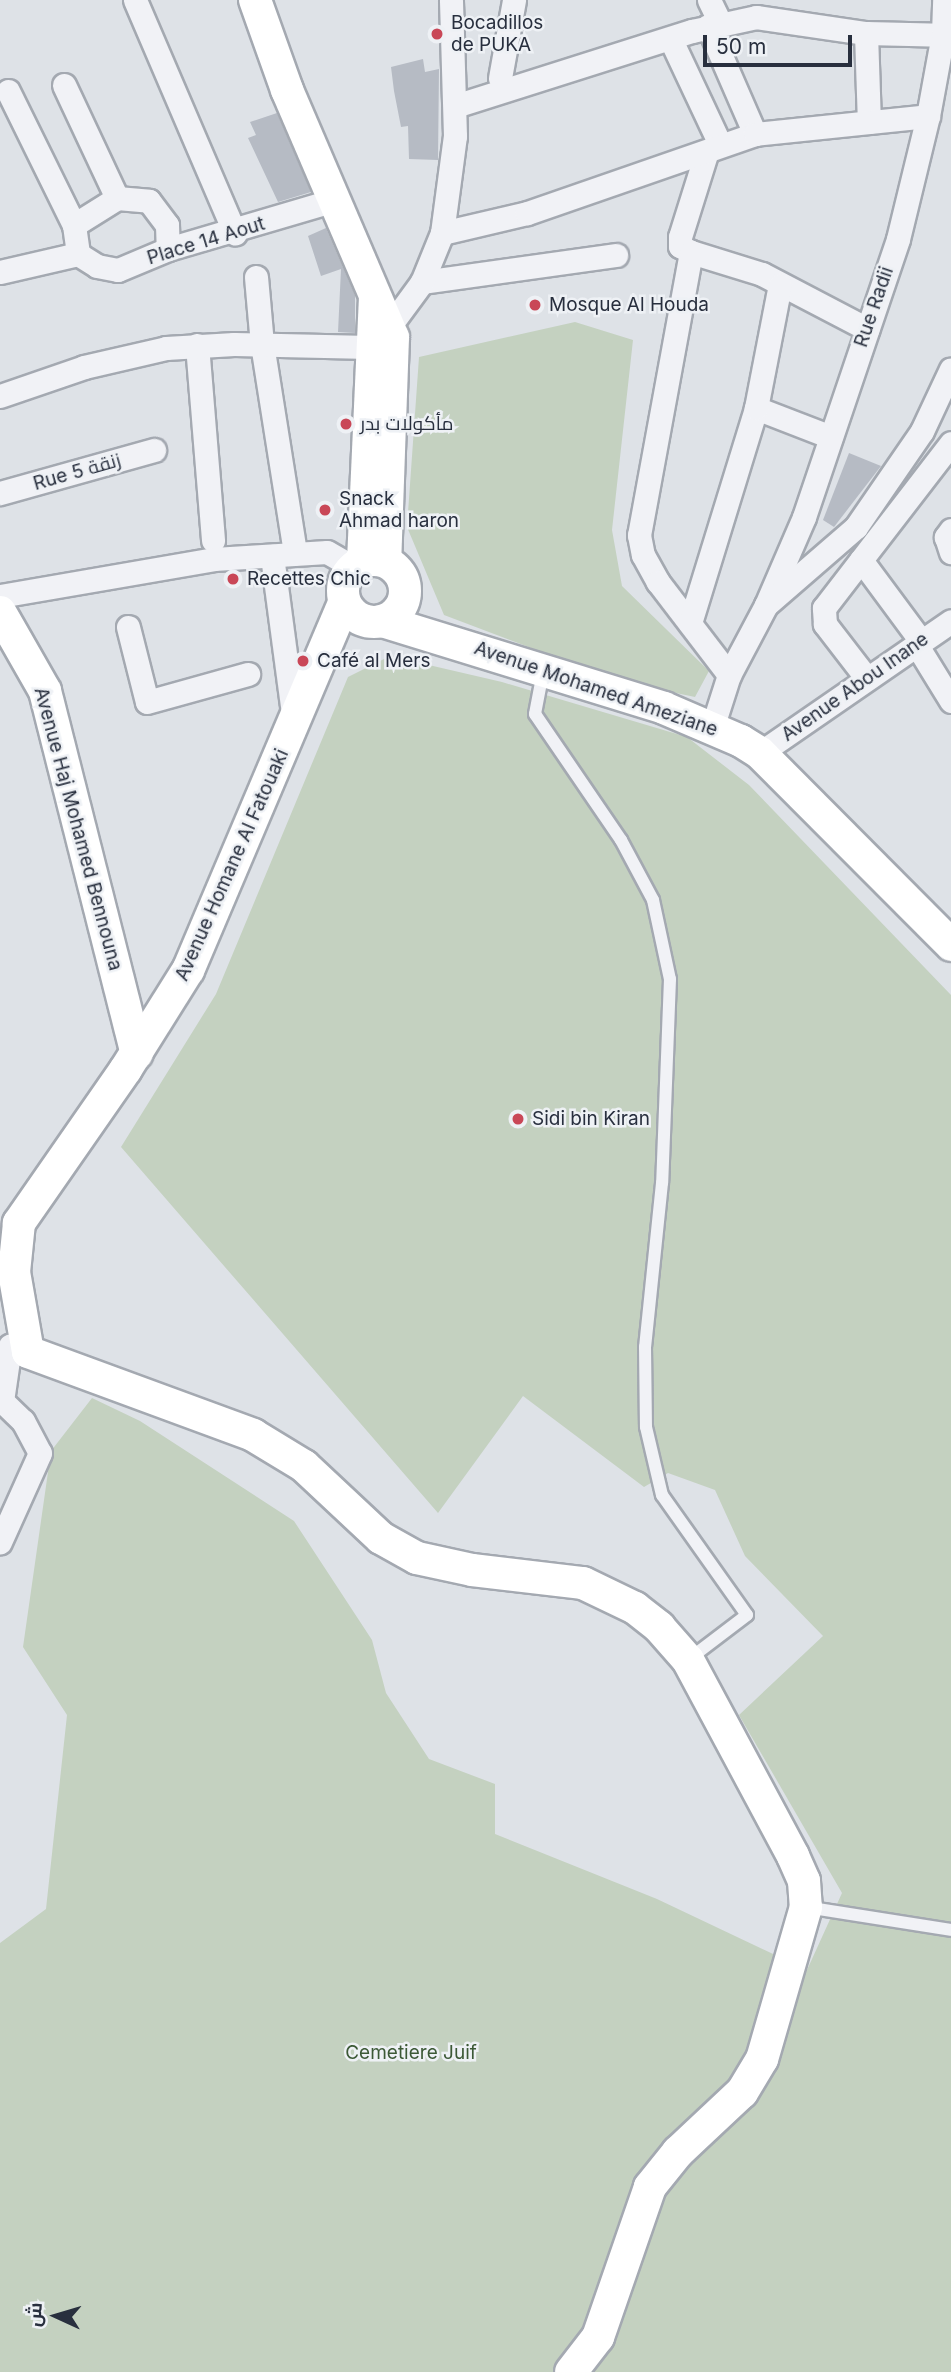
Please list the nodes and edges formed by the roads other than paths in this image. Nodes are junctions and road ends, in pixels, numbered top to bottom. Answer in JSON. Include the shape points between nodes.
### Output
{"nodes":[{"id":1,"x":135,"y":0,"type":"edge"},
{"id":2,"x":451,"y":0,"type":"edge"},
{"id":3,"x":514,"y":0,"type":"edge"},
{"id":4,"x":709,"y":0,"type":"edge"},
{"id":5,"x":772,"y":0,"type":"edge"},
{"id":6,"x":944,"y":0,"type":"edge"},
{"id":7,"x":256,"y":1,"type":"edge"},
{"id":8,"x":756,"y":17,"type":"junction"},
{"id":9,"x":714,"y":25,"type":"junction"},
{"id":10,"x":866,"y":33,"type":"junction"},
{"id":11,"x":947,"y":34,"type":"edge"},
{"id":12,"x":671,"y":40,"type":"junction"},
{"id":13,"x":500,"y":78,"type":"dead end"},
{"id":14,"x":64,"y":85,"type":"dead end"},
{"id":15,"x":8,"y":91,"type":"dead end"},
{"id":16,"x":454,"y":106,"type":"junction"},
{"id":17,"x":928,"y":116,"type":"junction"},
{"id":18,"x":869,"y":122,"type":"junction"},
{"id":19,"x":755,"y":134,"type":"junction"},
{"id":20,"x":713,"y":149,"type":"junction"},
{"id":21,"x":117,"y":198,"type":"junction"},
{"id":22,"x":335,"y":200,"type":"junction"},
{"id":23,"x":74,"y":225,"type":"junction"},
{"id":24,"x":235,"y":233,"type":"junction"},
{"id":25,"x":442,"y":233,"type":"junction"},
{"id":26,"x":168,"y":249,"type":"junction"},
{"id":27,"x":691,"y":252,"type":"junction"},
{"id":28,"x":78,"y":254,"type":"junction"},
{"id":29,"x":617,"y":255,"type":"dead end"},
{"id":30,"x":0,"y":272,"type":"edge"},
{"id":31,"x":256,"y":277,"type":"dead end"},
{"id":32,"x":422,"y":282,"type":"junction"},
{"id":33,"x":780,"y":285,"type":"junction"},
{"id":34,"x":377,"y":325,"type":"junction"},
{"id":35,"x":867,"y":329,"type":"junction"},
{"id":36,"x":262,"y":344,"type":"junction"},
{"id":37,"x":197,"y":345,"type":"junction"},
{"id":38,"x":951,"y":369,"type":"edge"},
{"id":39,"x":0,"y":396,"type":"edge"},
{"id":40,"x":756,"y":408,"type":"junction"},
{"id":41,"x":831,"y":437,"type":"junction"},
{"id":42,"x":951,"y":443,"type":"edge"},
{"id":43,"x":154,"y":450,"type":"dead end"},
{"id":44,"x":0,"y":493,"type":"edge"},
{"id":45,"x":951,"y":530,"type":"edge"},
{"id":46,"x":213,"y":540,"type":"dead end"},
{"id":47,"x":951,"y":552,"type":"edge"},
{"id":48,"x":284,"y":555,"type":"junction"},
{"id":49,"x":860,"y":561,"type":"junction"},
{"id":50,"x":376,"y":568,"type":"junction"},
{"id":51,"x":0,"y":596,"type":"edge"},
{"id":52,"x":344,"y":603,"type":"junction"},
{"id":53,"x":766,"y":605,"type":"junction"},
{"id":54,"x":0,"y":612,"type":"edge"},
{"id":55,"x":951,"y":621,"type":"edge"},
{"id":56,"x":377,"y":622,"type":"junction"},
{"id":57,"x":690,"y":623,"type":"junction"},
{"id":58,"x":128,"y":627,"type":"dead end"},
{"id":59,"x":450,"y":640,"type":"junction"},
{"id":60,"x":918,"y":642,"type":"junction"},
{"id":61,"x":544,"y":669,"type":"junction"},
{"id":62,"x":248,"y":674,"type":"dead end"},
{"id":63,"x":314,"y":675,"type":"junction"},
{"id":64,"x":729,"y":675,"type":"junction"},
{"id":65,"x":865,"y":676,"type":"junction"},
{"id":66,"x":951,"y":701,"type":"edge"},
{"id":67,"x":295,"y":725,"type":"junction"},
{"id":68,"x":713,"y":725,"type":"junction"},
{"id":69,"x":760,"y":753,"type":"junction"},
{"id":70,"x":951,"y":944,"type":"edge"},
{"id":71,"x":137,"y":1054,"type":"junction"},
{"id":72,"x":10,"y":1226,"type":"edge"},
{"id":73,"x":13,"y":1346,"type":"edge"},
{"id":74,"x":1,"y":1400,"type":"edge"},
{"id":75,"x":0,"y":1542,"type":"edge"},
{"id":76,"x":688,"y":1660,"type":"junction"},
{"id":77,"x":806,"y":1907,"type":"junction"},
{"id":78,"x":951,"y":1930,"type":"edge"},
{"id":79,"x":572,"y":2372,"type":"edge"}],
"edges":[{"from":1,"to":24,"type":"street"},
{"from":2,"to":16,"type":"street"},
{"from":3,"to":13,"type":"street"},
{"from":4,"to":9,"type":"street"},
{"from":5,"to":8,"type":"street"},
{"from":6,"to":11,"type":"street","name":"Rue Radii"},
{"from":7,"to":22,"type":"street","via":[[287,90]]},
{"from":8,"to":9,"type":"street"},
{"from":8,"to":10,"type":"street"},
{"from":9,"to":12,"type":"street"},
{"from":9,"to":19,"type":"street"},
{"from":10,"to":11,"type":"street"},
{"from":10,"to":18,"type":"street"},
{"from":11,"to":17,"type":"street","name":"Rue Radii"},
{"from":12,"to":16,"type":"street"},
{"from":12,"to":20,"type":"street"},
{"from":14,"to":21,"type":"street"},
{"from":15,"to":23,"type":"street"},
{"from":16,"to":25,"type":"street","via":[[453,172]]},
{"from":17,"to":18,"type":"street"},
{"from":17,"to":35,"type":"street","name":"Rue Radii","via":[[898,239]]},
{"from":18,"to":19,"type":"street"},
{"from":19,"to":20,"type":"street"},
{"from":20,"to":25,"type":"street","via":[[527,214]]},
{"from":20,"to":27,"type":"street","via":[[680,237],[680,246]]},
{"from":21,"to":23,"type":"street"},
{"from":21,"to":26,"type":"street","via":[[149,201],[167,225]]},
{"from":22,"to":24,"type":"street","name":"Place 14 Aout"},
{"from":22,"to":34,"type":"street"},
{"from":23,"to":28,"type":"street"},
{"from":24,"to":26,"type":"street","name":"Place 14 Aout"},
{"from":25,"to":32,"type":"street"},
{"from":26,"to":28,"type":"street","name":"Place 14 Aout","via":[[118,270],[97,266]]},
{"from":27,"to":33,"type":"street","via":[[745,267]]},
{"from":27,"to":57,"type":"street","via":[[639,536],[646,562]]},
{"from":28,"to":30,"type":"street"},
{"from":29,"to":32,"type":"street"},
{"from":31,"to":36,"type":"street"},
{"from":32,"to":34,"type":"street"},
{"from":33,"to":35,"type":"street"},
{"from":33,"to":40,"type":"street"},
{"from":34,"to":36,"type":"street"},
{"from":34,"to":50,"type":"street","via":[[395,366]]},
{"from":35,"to":41,"type":"street","name":"Rue Radii"},
{"from":36,"to":37,"type":"street"},
{"from":36,"to":48,"type":"street"},
{"from":37,"to":39,"type":"street","via":[[137,353]]},
{"from":37,"to":46,"type":"street"},
{"from":38,"to":53,"type":"street","via":[[922,431],[856,527]]},
{"from":40,"to":41,"type":"street"},
{"from":40,"to":57,"type":"street"},
{"from":41,"to":53,"type":"street","name":"Rue Radii"},
{"from":42,"to":49,"type":"street"},
{"from":43,"to":44,"type":"street","name":"Rue 5 زنقة"},
{"from":45,"to":47,"type":"street","via":[[946,537]]},
{"from":48,"to":50,"type":"street","via":[[330,552]]},
{"from":48,"to":51,"type":"street","via":[[163,566]]},
{"from":48,"to":67,"type":"street"},
{"from":49,"to":60,"type":"street"},
{"from":49,"to":65,"type":"street","via":[[822,615]]},
{"from":50,"to":52,"type":"street","name":"Avenue Homane Al Fatouaki","via":[[343,583]]},
{"from":50,"to":56,"type":"street","name":"Avenue Homane Al Fatouaki","via":[[401,607]]},
{"from":50,"to":59,"type":"street","name":"Avenue Mohamed Ameziane"},
{"from":52,"to":56,"type":"street","name":"Avenue Mohamed Ameziane","via":[[351,612]]},
{"from":52,"to":63,"type":"street","name":"Avenue Homane Al Fatouaki"},
{"from":53,"to":64,"type":"street"},
{"from":54,"to":71,"type":"street","name":"Avenue Haj Mohamed Bennouna","via":[[45,691]]},
{"from":55,"to":60,"type":"street","name":"Avenue Abou Inane"},
{"from":56,"to":59,"type":"street","name":"Avenue Mohamed Ameziane"},
{"from":56,"to":63,"type":"street","name":"Avenue Homane Al Fatouaki"},
{"from":57,"to":64,"type":"street"},
{"from":58,"to":62,"type":"street","via":[[147,702]]},
{"from":59,"to":61,"type":"street","name":"Avenue Mohamed Ameziane"},
{"from":60,"to":65,"type":"street","name":"Avenue Abou Inane"},
{"from":60,"to":66,"type":"street"},
{"from":61,"to":68,"type":"street","name":"Avenue Mohamed Ameziane"},
{"from":61,"to":76,"type":"lane","via":[[535,714],[621,840],[653,900],[670,979],[662,1182],[645,1347],[646,1427],[662,1495],[747,1615]]},
{"from":63,"to":67,"type":"street","name":"Avenue Homane Al Fatouaki"},
{"from":64,"to":68,"type":"street"},
{"from":65,"to":69,"type":"street","name":"Avenue Abou Inane"},
{"from":67,"to":71,"type":"street","name":"Avenue Homane Al Fatouaki","via":[[188,970]]},
{"from":68,"to":69,"type":"street","name":"Avenue Mohamed Ameziane"},
{"from":69,"to":70,"type":"street","name":"Avenue Mohamed Ameziane"},
{"from":71,"to":72,"type":"street","name":"Avenue Homane Al Fatouaki"},
{"from":72,"to":73,"type":"street","name":"Avenue Homane Al Fatouaki"},
{"from":73,"to":74,"type":"street"},
{"from":73,"to":76,"type":"street","via":[[253,1435],[304,1466],[381,1538],[417,1558],[472,1570],[556,1578],[613,1594],[659,1627]]},
{"from":74,"to":75,"type":"street","via":[[23,1421],[40,1453]]},
{"from":76,"to":77,"type":"street","via":[[793,1856],[804,1881]]},
{"from":77,"to":78,"type":"lane"},
{"from":77,"to":79,"type":"street","via":[[771,2036],[755,2075],[731,2105],[677,2152],[650,2187],[598,2337]]}]}
